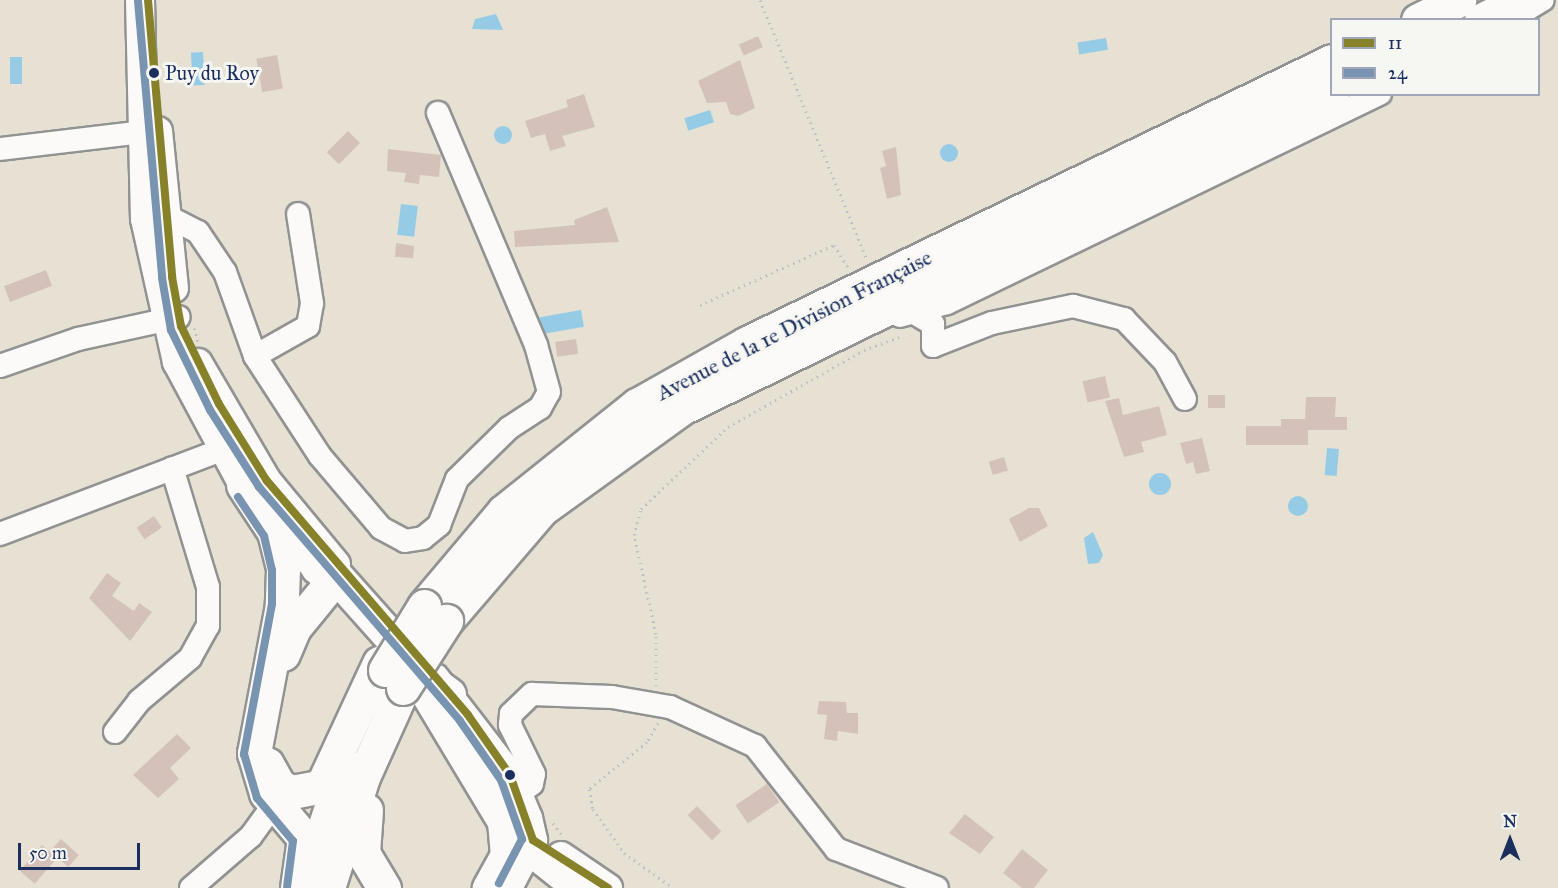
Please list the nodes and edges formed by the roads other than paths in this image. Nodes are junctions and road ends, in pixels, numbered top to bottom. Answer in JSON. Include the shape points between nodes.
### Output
{"nodes":[{"id":1,"x":140,"y":0,"type":"edge"},
{"id":2,"x":148,"y":0,"type":"edge"},
{"id":3,"x":1459,"y":0,"type":"edge"},
{"id":4,"x":1522,"y":0,"type":"edge"},
{"id":5,"x":1543,"y":0,"type":"edge"},
{"id":6,"x":1422,"y":18,"type":"edge"},
{"id":7,"x":1485,"y":18,"type":"edge"},
{"id":8,"x":1513,"y":18,"type":"edge"},
{"id":9,"x":1330,"y":62,"type":"edge"},
{"id":10,"x":1330,"y":93,"type":"edge"},
{"id":11,"x":1376,"y":96,"type":"edge"},
{"id":12,"x":438,"y":113,"type":"dead end"},
{"id":13,"x":149,"y":126,"type":"junction"},
{"id":14,"x":0,"y":149,"type":"edge"},
{"id":15,"x":149,"y":178,"type":"junction"},
{"id":16,"x":298,"y":214,"type":"dead end"},
{"id":17,"x":166,"y":217,"type":"junction"},
{"id":18,"x":911,"y":311,"type":"junction"},
{"id":19,"x":172,"y":318,"type":"junction"},
{"id":20,"x":255,"y":357,"type":"junction"},
{"id":21,"x":0,"y":366,"type":"edge"},
{"id":22,"x":726,"y":384,"type":"junction"},
{"id":23,"x":1185,"y":399,"type":"dead end"},
{"id":24,"x":231,"y":446,"type":"junction"},
{"id":25,"x":172,"y":468,"type":"junction"},
{"id":26,"x":243,"y":485,"type":"junction"},
{"id":27,"x":0,"y":534,"type":"edge"},
{"id":28,"x":325,"y":573,"type":"junction"},
{"id":29,"x":282,"y":605,"type":"junction"},
{"id":30,"x":428,"y":610,"type":"junction"},
{"id":31,"x":410,"y":689,"type":"junction"},
{"id":32,"x":115,"y":732,"type":"dead end"},
{"id":33,"x":273,"y":790,"type":"junction"},
{"id":34,"x":519,"y":794,"type":"junction"},
{"id":35,"x":522,"y":845,"type":"junction"},
{"id":36,"x":374,"y":885,"type":"edge"},
{"id":37,"x":575,"y":887,"type":"edge"},
{"id":38,"x":191,"y":888,"type":"edge"},
{"id":39,"x":297,"y":888,"type":"edge"},
{"id":40,"x":304,"y":888,"type":"edge"},
{"id":41,"x":328,"y":888,"type":"edge"},
{"id":42,"x":489,"y":888,"type":"edge"},
{"id":43,"x":508,"y":888,"type":"edge"},
{"id":44,"x":516,"y":888,"type":"edge"},
{"id":45,"x":608,"y":888,"type":"edge"},
{"id":46,"x":937,"y":888,"type":"edge"}],
"edges":[{"from":1,"to":13,"type":"main road"},
{"from":2,"to":13,"type":"main road"},
{"from":3,"to":6,"type":"highway"},
{"from":4,"to":7,"type":"highway"},
{"from":5,"to":8,"type":"street"},
{"from":9,"to":30,"type":"highway","name":"Avenue de la 1e Division Française","via":[[868,285],[637,405],[569,455],[482,531]]},
{"from":10,"to":22,"type":"highway","name":"Avenue de la 1e Division Française"},
{"from":11,"to":18,"type":"street","via":[[947,303]]},
{"from":12,"to":20,"type":"street","via":[[536,345],[549,392],[540,408],[509,428],[458,479],[439,525],[423,538],[405,541],[381,528],[320,456]]},
{"from":13,"to":14,"type":"street"},
{"from":13,"to":15,"type":"main road"},
{"from":15,"to":17,"type":"main road"},
{"from":15,"to":19,"type":"main road"},
{"from":16,"to":20,"type":"street","via":[[312,303],[308,326]]},
{"from":17,"to":19,"type":"main road"},
{"from":17,"to":20,"type":"street","via":[[198,232],[225,272]]},
{"from":18,"to":22,"type":"street","via":[[832,346]]},
{"from":18,"to":23,"type":"street","via":[[933,324],[933,346],[992,323],[1073,306],[1124,319],[1165,362]]},
{"from":19,"to":21,"type":"street","via":[[78,339]]},
{"from":19,"to":24,"type":"main road"},
{"from":22,"to":30,"type":"highway","name":"Avenue de la 1e Division Française","via":[[568,486]]},
{"from":24,"to":25,"type":"street"},
{"from":24,"to":26,"type":"main road"},
{"from":24,"to":28,"type":"main road"},
{"from":24,"to":31,"type":"main road","via":[[286,504]]},
{"from":25,"to":27,"type":"street"},
{"from":25,"to":32,"type":"street","via":[[208,587],[208,626],[190,658],[139,701]]},
{"from":26,"to":28,"type":"main road"},
{"from":26,"to":29,"type":"highway","via":[[274,532],[283,569]]},
{"from":28,"to":29,"type":"highway"},
{"from":28,"to":31,"type":"highway","via":[[428,679]]},
{"from":28,"to":33,"type":"highway","via":[[283,652],[267,742]]},
{"from":29,"to":33,"type":"highway","via":[[254,738],[256,767]]},
{"from":30,"to":31,"type":"highway","bridge":true},
{"from":31,"to":33,"type":"highway","via":[[322,786],[301,794]]},
{"from":31,"to":34,"type":"main road"},
{"from":31,"to":35,"type":"highway"},
{"from":31,"to":36,"type":"highway","via":[[361,837]]},
{"from":31,"to":40,"type":"highway","via":[[347,759]]},
{"from":31,"to":41,"type":"highway"},
{"from":33,"to":38,"type":"street","via":[[251,836]]},
{"from":33,"to":39,"type":"highway","via":[[304,838]]},
{"from":34,"to":35,"type":"main road"},
{"from":34,"to":46,"type":"street","via":[[532,784],[534,774],[510,725],[518,702],[552,692],[656,705],[706,720],[755,746],[836,849]]},
{"from":35,"to":37,"type":"main road"},
{"from":35,"to":42,"type":"highway"},
{"from":35,"to":43,"type":"main road"},
{"from":35,"to":45,"type":"main road"},
{"from":37,"to":44,"type":"main road","via":[[541,880]]}]}
